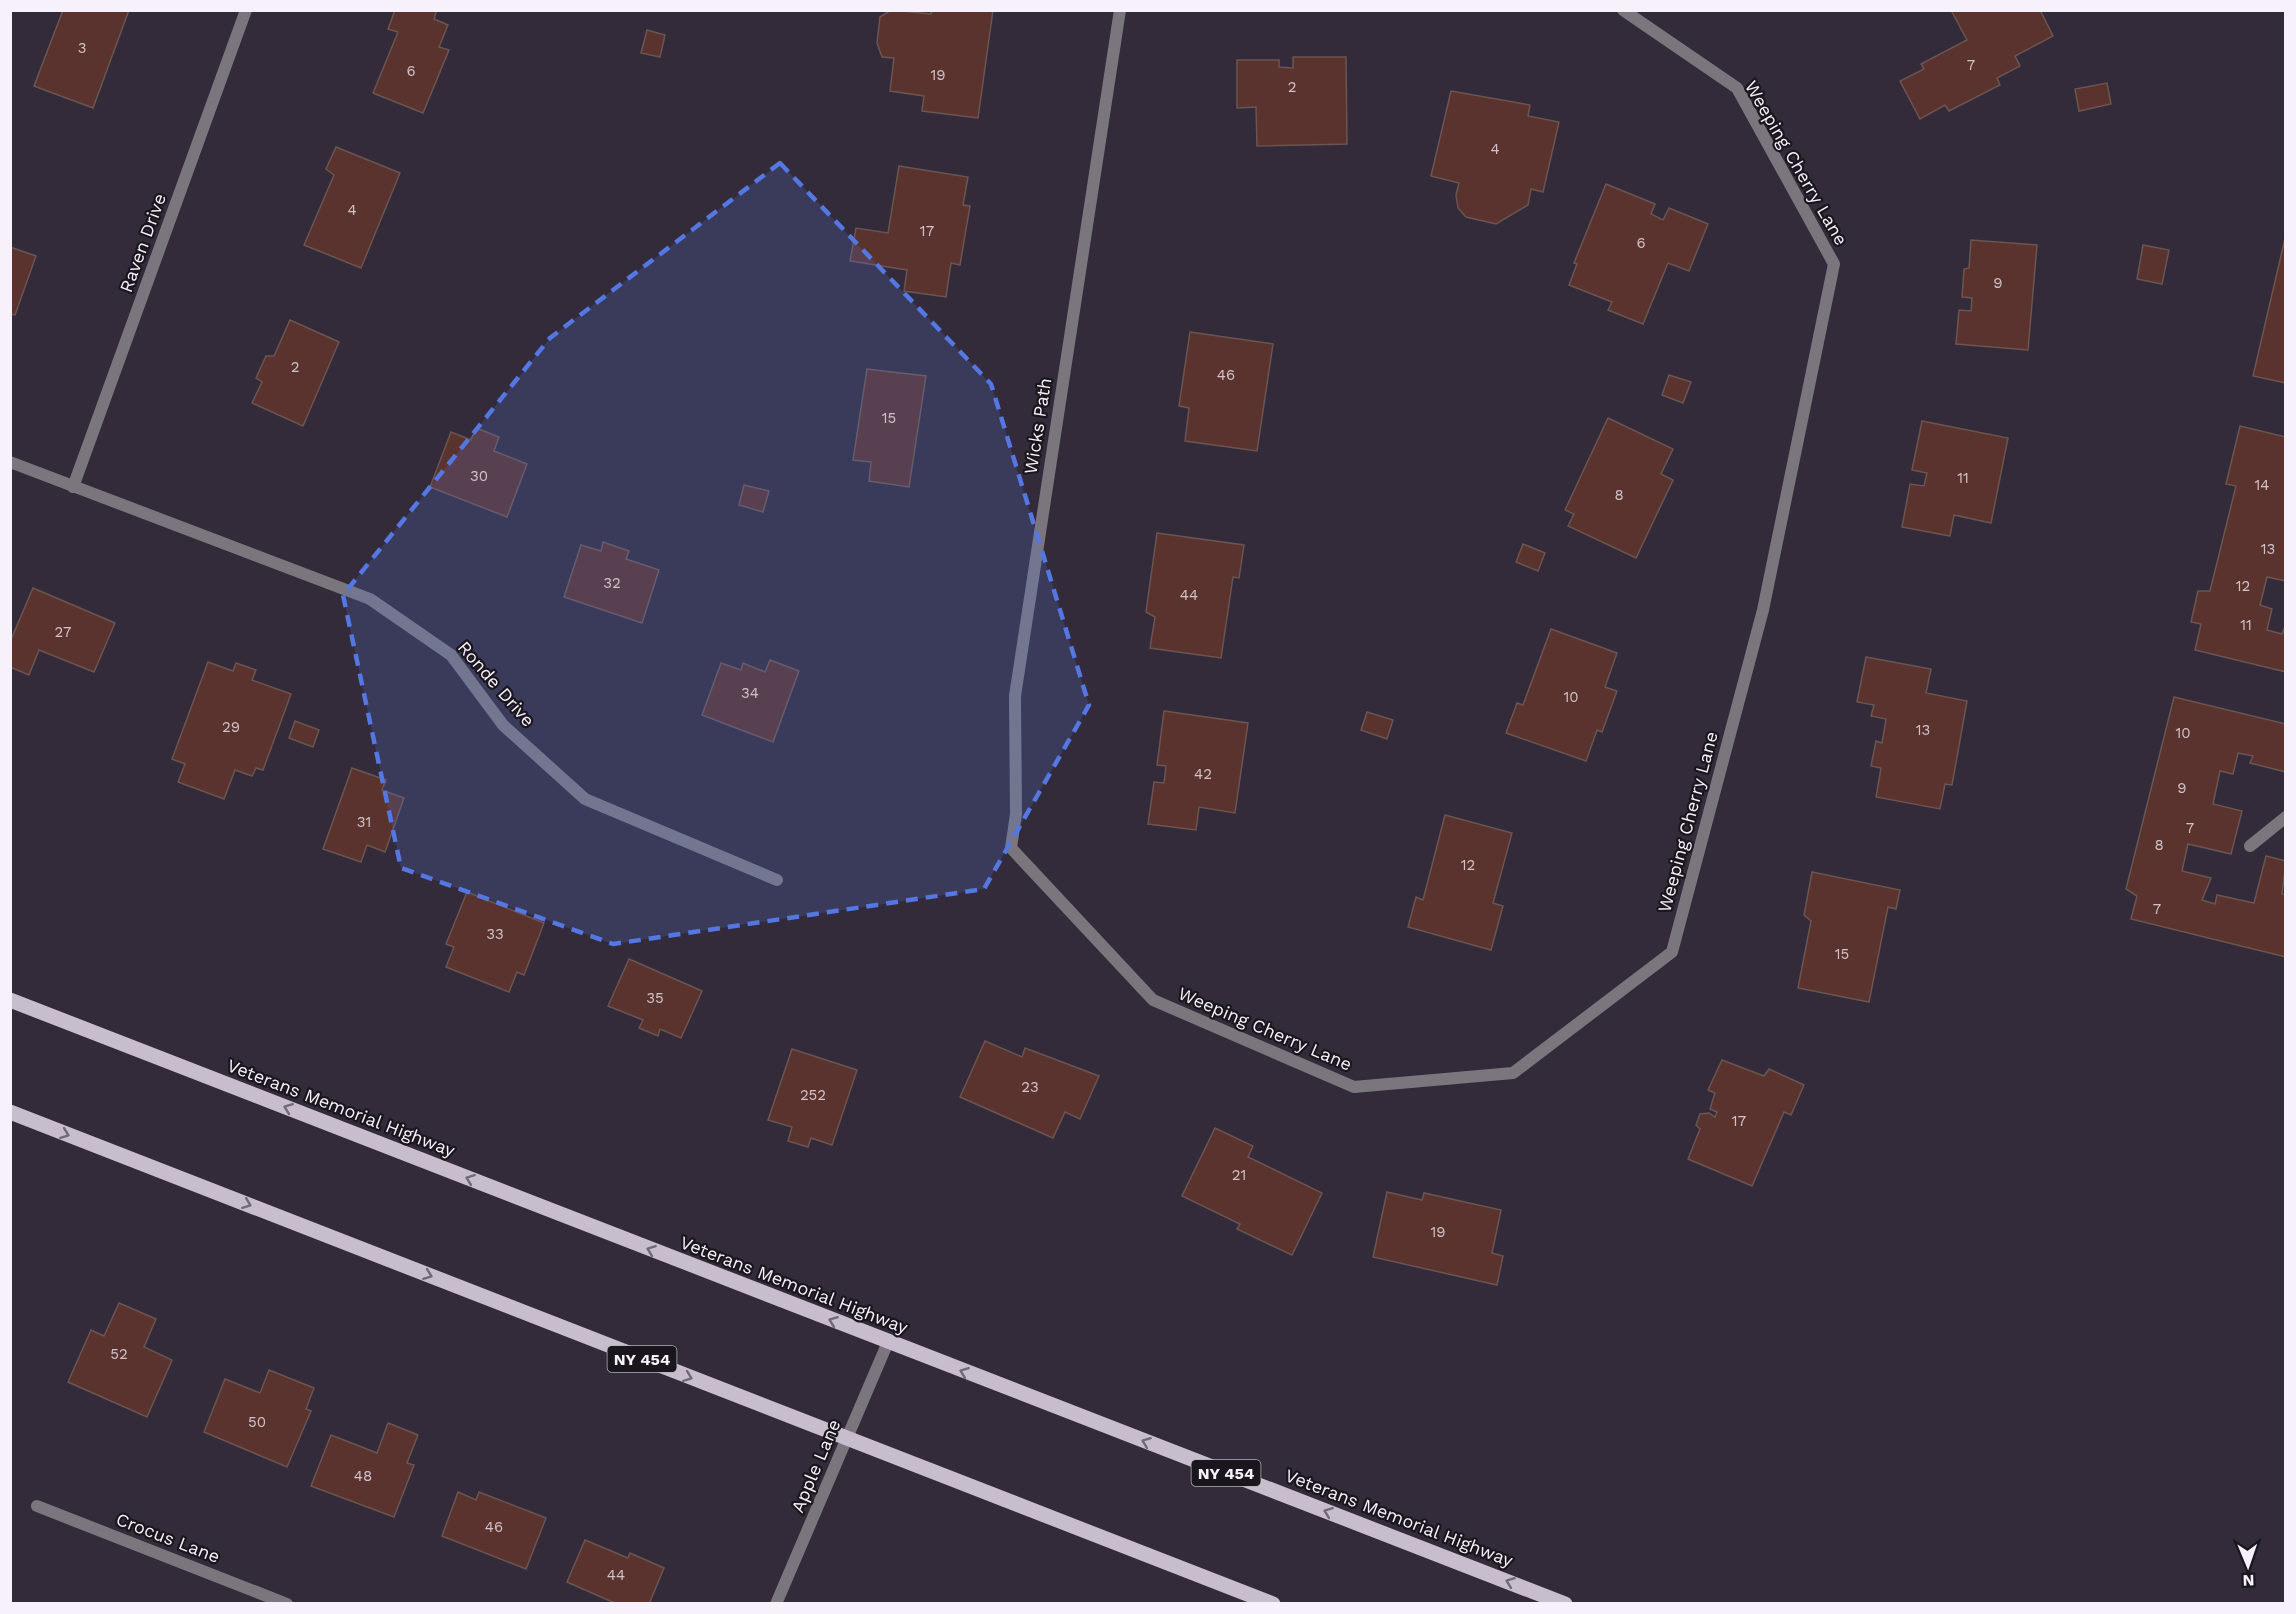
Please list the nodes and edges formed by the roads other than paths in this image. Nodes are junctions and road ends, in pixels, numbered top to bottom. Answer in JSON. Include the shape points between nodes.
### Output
{"nodes":[{"id":1,"x":246,"y":10,"type":"edge"},
{"id":2,"x":1120,"y":10,"type":"edge"},
{"id":3,"x":1623,"y":10,"type":"edge"},
{"id":4,"x":10,"y":462,"type":"edge"},
{"id":5,"x":73,"y":487,"type":"junction"},
{"id":6,"x":2286,"y":817,"type":"edge"},
{"id":7,"x":2250,"y":846,"type":"dead end"},
{"id":8,"x":1011,"y":848,"type":"joint"},
{"id":9,"x":777,"y":880,"type":"dead end"},
{"id":10,"x":10,"y":1000,"type":"edge"},
{"id":11,"x":10,"y":1112,"type":"edge"},
{"id":12,"x":888,"y":1342,"type":"junction"},
{"id":13,"x":848,"y":1439,"type":"junction"},
{"id":14,"x":37,"y":1506,"type":"dead end"},
{"id":15,"x":286,"y":1604,"type":"edge"},
{"id":16,"x":776,"y":1604,"type":"edge"},
{"id":17,"x":1274,"y":1604,"type":"edge"},
{"id":18,"x":1565,"y":1604,"type":"edge"}],
"edges":[{"from":1,"to":5,"type":"street","name":"Raven Drive"},
{"from":2,"to":8,"type":"street","name":"Wicks Path","via":[[1015,696],[1016,814]]},
{"from":3,"to":8,"type":"street","name":"Weeping Cherry Lane","via":[[1737,88],[1834,264],[1763,610],[1672,952],[1513,1073],[1354,1087],[1153,1000]]},
{"from":4,"to":5,"type":"street","name":"Ronde Drive"},
{"from":5,"to":9,"type":"street","name":"Ronde Drive","via":[[369,598],[451,655],[503,725],[585,799]]},
{"from":6,"to":7,"type":"street"},
{"from":12,"to":10,"type":"main road","name":"Veterans Memorial Highway","number":"NY 454","one_way":true},
{"from":11,"to":13,"type":"main road","number":"NY 454","one_way":true},
{"from":12,"to":13,"type":"street","name":"Apple Lane"},
{"from":18,"to":12,"type":"main road","name":"Veterans Memorial Highway","number":"NY 454","one_way":true},
{"from":13,"to":16,"type":"street","name":"Apple Lane"},
{"from":13,"to":17,"type":"main road","number":"NY 454"},
{"from":14,"to":15,"type":"street","name":"Crocus Lane"}]}
